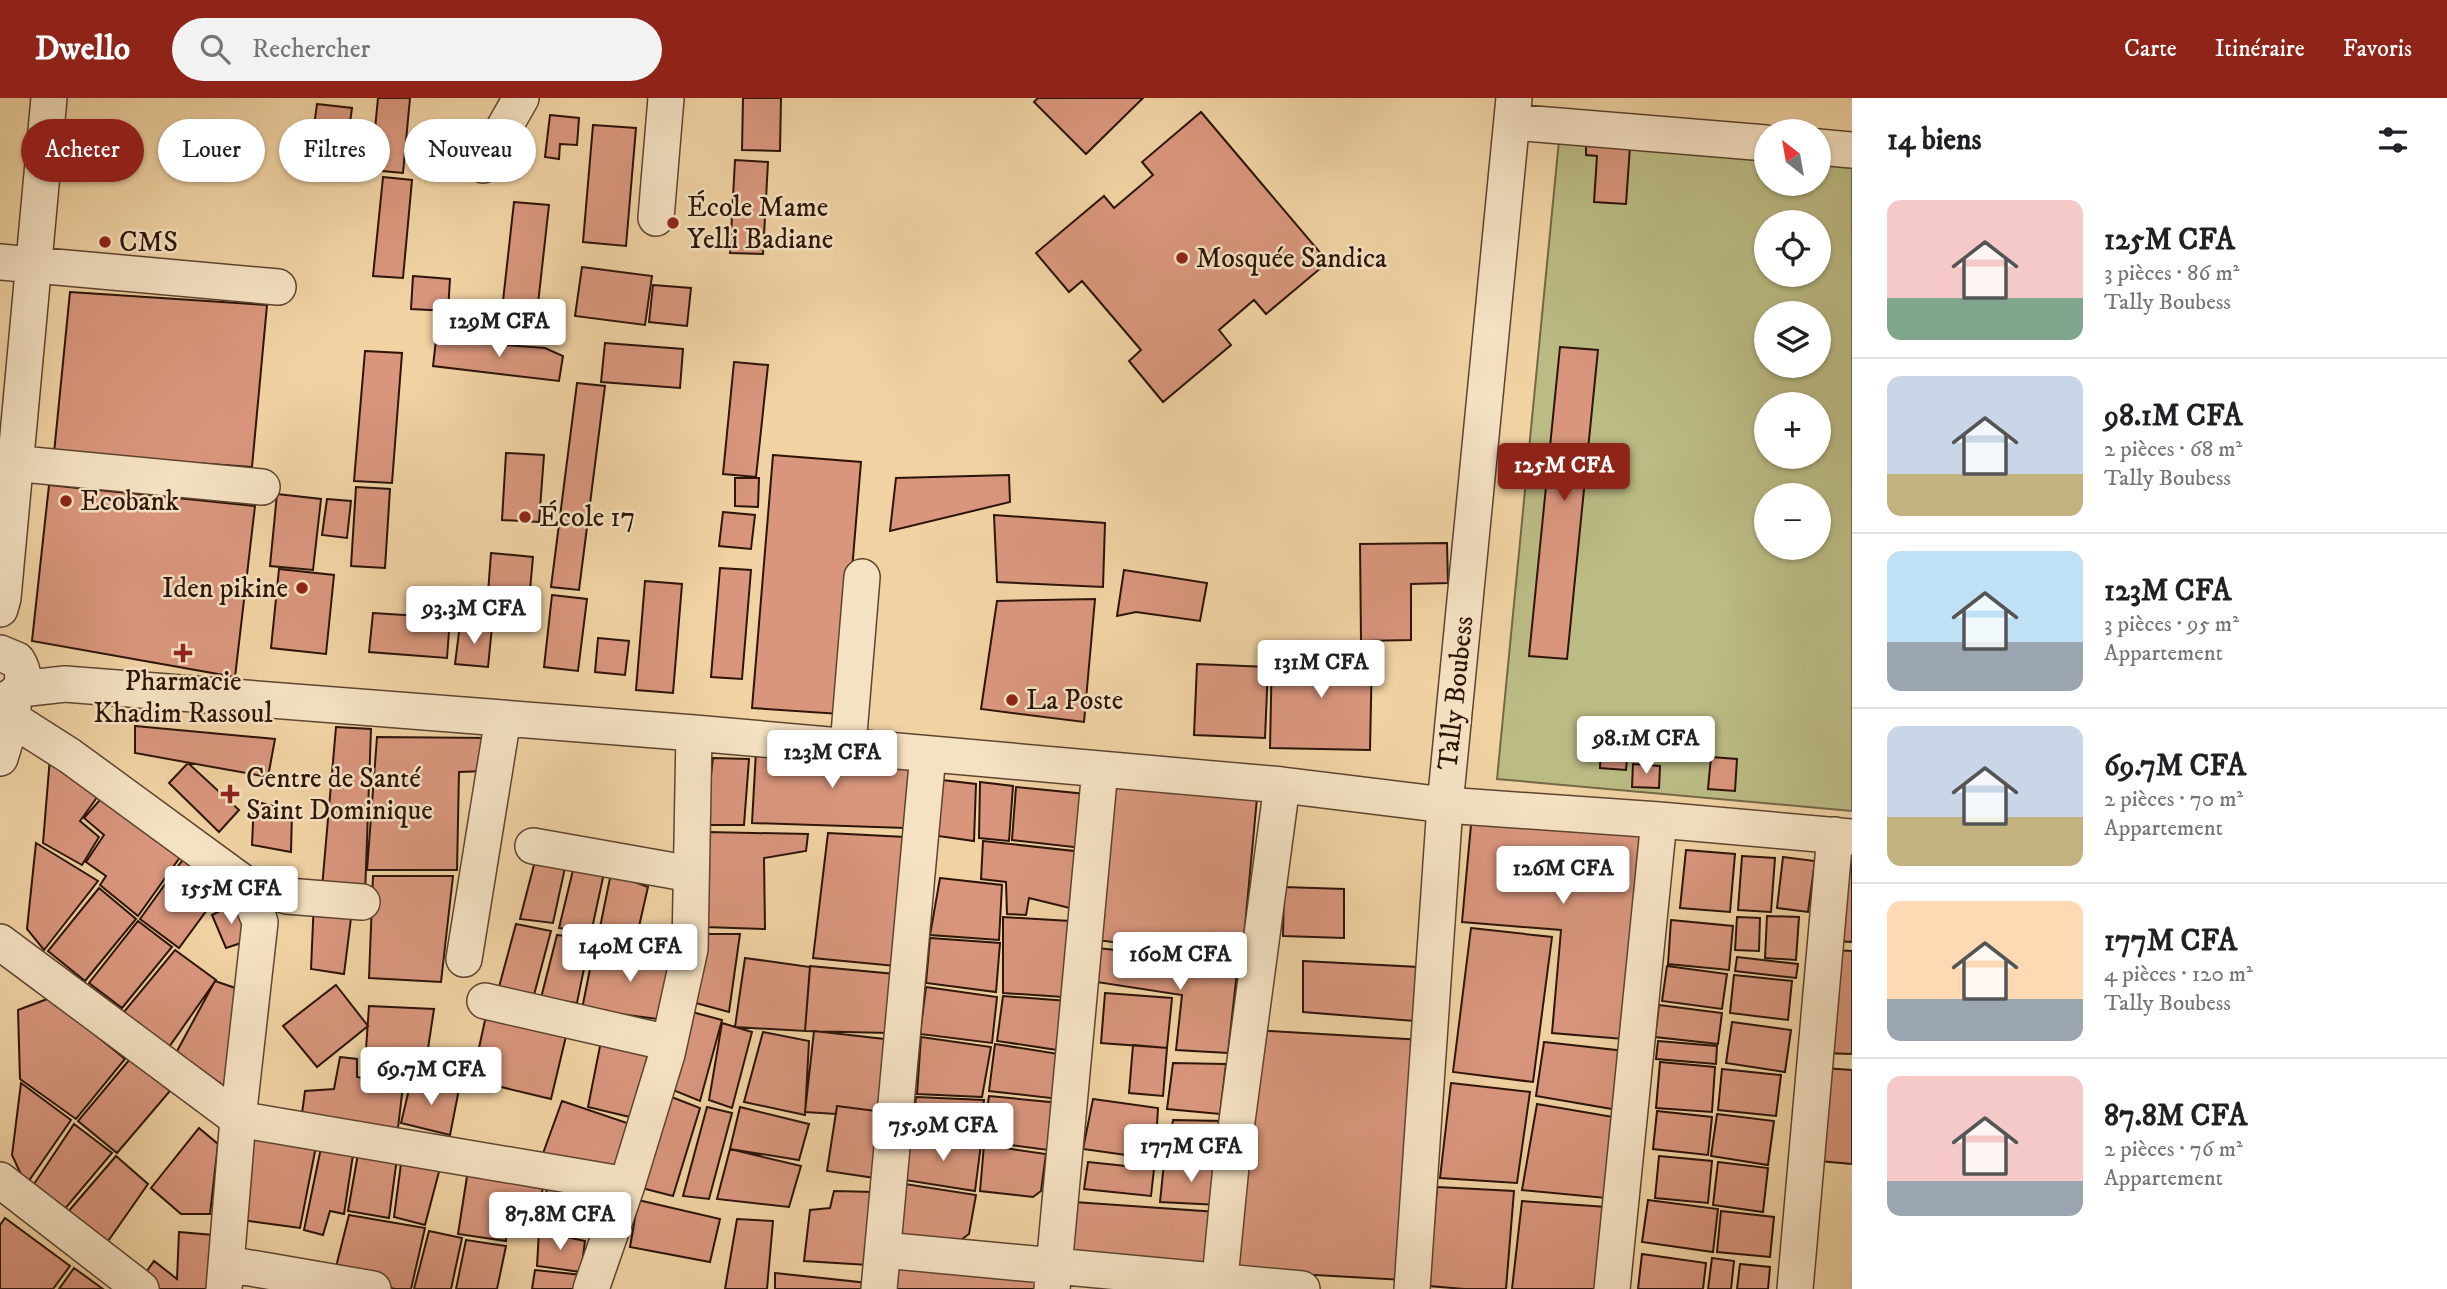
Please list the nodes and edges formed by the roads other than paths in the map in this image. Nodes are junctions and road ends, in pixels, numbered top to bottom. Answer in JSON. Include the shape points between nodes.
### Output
{"nodes":[{"id":1,"x":49,"y":98,"type":"edge"},
{"id":2,"x":521,"y":98,"type":"edge"},
{"id":3,"x":666,"y":98,"type":"edge"},
{"id":4,"x":1513,"y":110,"type":"edge"},
{"id":5,"x":509,"y":119,"type":"edge"},
{"id":6,"x":1754,"y":141,"type":"edge"},
{"id":7,"x":1831,"y":148,"type":"edge"},
{"id":8,"x":1852,"y":150,"type":"edge"},
{"id":9,"x":656,"y":218,"type":"dead end"},
{"id":10,"x":17,"y":263,"type":"edge"},
{"id":11,"x":278,"y":287,"type":"dead end"},
{"id":12,"x":8,"y":463,"type":"edge"},
{"id":13,"x":262,"y":487,"type":"dead end"},
{"id":14,"x":862,"y":577,"type":"dead end"},
{"id":15,"x":1,"y":603,"type":"edge"},
{"id":16,"x":12,"y":683,"type":"edge"},
{"id":17,"x":503,"y":718,"type":"junction"},
{"id":18,"x":694,"y":733,"type":"junction"},
{"id":19,"x":848,"y":746,"type":"junction"},
{"id":20,"x":928,"y":754,"type":"junction"},
{"id":21,"x":0,"y":758,"type":"edge"},
{"id":22,"x":1100,"y":769,"type":"junction"},
{"id":23,"x":1282,"y":785,"type":"junction"},
{"id":24,"x":1446,"y":805,"type":"junction"},
{"id":25,"x":1659,"y":820,"type":"junction"},
{"id":26,"x":1844,"y":836,"type":"edge"},
{"id":27,"x":533,"y":846,"type":"dead end"},
{"id":28,"x":691,"y":874,"type":"junction"},
{"id":29,"x":245,"y":884,"type":"junction"},
{"id":30,"x":362,"y":902,"type":"dead end"},
{"id":31,"x":0,"y":942,"type":"edge"},
{"id":32,"x":464,"y":960,"type":"dead end"},
{"id":33,"x":485,"y":1001,"type":"dead end"},
{"id":34,"x":669,"y":1043,"type":"junction"},
{"id":35,"x":238,"y":1119,"type":"junction"},
{"id":36,"x":0,"y":1181,"type":"edge"},
{"id":37,"x":627,"y":1185,"type":"junction"},
{"id":38,"x":883,"y":1251,"type":"junction"},
{"id":39,"x":226,"y":1277,"type":"edge"},
{"id":40,"x":1053,"y":1278,"type":"edge"},
{"id":41,"x":1219,"y":1285,"type":"edge"},
{"id":42,"x":141,"y":1289,"type":"edge"},
{"id":43,"x":373,"y":1289,"type":"edge"},
{"id":44,"x":591,"y":1289,"type":"edge"},
{"id":45,"x":879,"y":1289,"type":"edge"},
{"id":46,"x":1302,"y":1289,"type":"edge"},
{"id":47,"x":1412,"y":1289,"type":"edge"},
{"id":48,"x":1612,"y":1289,"type":"edge"},
{"id":49,"x":1795,"y":1289,"type":"edge"}],
"edges":[{"from":1,"to":10,"type":"street"},
{"from":2,"to":5,"type":"street"},
{"from":3,"to":9,"type":"street"},
{"from":4,"to":6,"type":"street"},
{"from":4,"to":24,"type":"street","name":"Tally Boubess"},
{"from":7,"to":8,"type":"street"},
{"from":10,"to":11,"type":"street"},
{"from":10,"to":12,"type":"street"},
{"from":12,"to":13,"type":"street"},
{"from":12,"to":15,"type":"street"},
{"from":14,"to":19,"type":"street"},
{"from":15,"to":16,"type":"street"},
{"from":16,"to":17,"type":"street"},
{"from":16,"to":21,"type":"street"},
{"from":16,"to":29,"type":"street","via":[[70,757]]},
{"from":17,"to":18,"type":"street"},
{"from":17,"to":32,"type":"street"},
{"from":18,"to":19,"type":"street"},
{"from":18,"to":28,"type":"street"},
{"from":19,"to":20,"type":"street"},
{"from":20,"to":22,"type":"street"},
{"from":20,"to":38,"type":"street"},
{"from":22,"to":23,"type":"street"},
{"from":22,"to":40,"type":"street"},
{"from":23,"to":24,"type":"street"},
{"from":23,"to":41,"type":"street"},
{"from":24,"to":25,"type":"street"},
{"from":24,"to":47,"type":"street","name":"Tally Boubess"},
{"from":25,"to":26,"type":"street"},
{"from":25,"to":48,"type":"street"},
{"from":26,"to":49,"type":"street"},
{"from":27,"to":28,"type":"street"},
{"from":28,"to":34,"type":"street","via":[[690,949]]},
{"from":29,"to":30,"type":"street","via":[[287,896]]},
{"from":29,"to":35,"type":"street","via":[[260,922]]},
{"from":31,"to":35,"type":"street"},
{"from":33,"to":34,"type":"street"},
{"from":34,"to":37,"type":"street"},
{"from":35,"to":37,"type":"street"},
{"from":35,"to":39,"type":"street"},
{"from":36,"to":42,"type":"street"},
{"from":37,"to":44,"type":"street"},
{"from":38,"to":40,"type":"street"},
{"from":38,"to":45,"type":"street"},
{"from":39,"to":43,"type":"street"},
{"from":40,"to":41,"type":"street"},
{"from":41,"to":46,"type":"street"}]}
